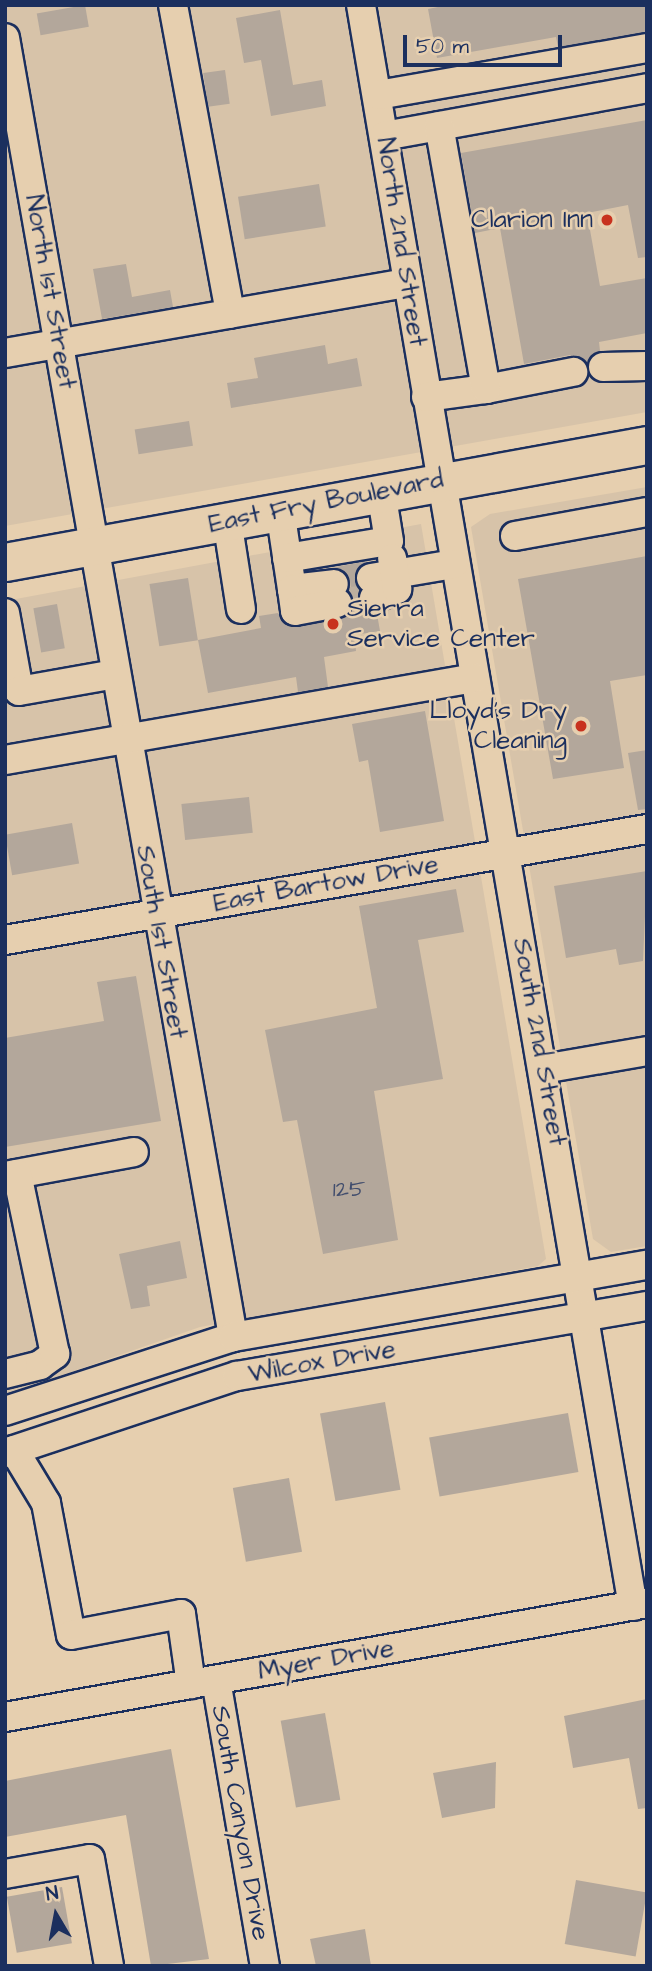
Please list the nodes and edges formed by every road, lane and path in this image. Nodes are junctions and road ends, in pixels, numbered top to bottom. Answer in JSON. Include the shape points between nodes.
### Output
{"nodes":[{"id":1,"x":173,"y":5,"type":"edge"},
{"id":2,"x":361,"y":5,"type":"edge"},
{"id":3,"x":5,"y":38,"type":"edge"},
{"id":4,"x":647,"y":48,"type":"edge"},
{"id":5,"x":647,"y":88,"type":"edge"},
{"id":6,"x":378,"y":94,"type":"junction"},
{"id":7,"x":439,"y":127,"type":"junction"},
{"id":8,"x":384,"y":136,"type":"junction"},
{"id":9,"x":408,"y":283,"type":"junction"},
{"id":10,"x":230,"y":314,"type":"junction"},
{"id":11,"x":59,"y":344,"type":"junction"},
{"id":12,"x":5,"y":353,"type":"edge"},
{"id":13,"x":647,"y":366,"type":"edge"},
{"id":14,"x":603,"y":367,"type":"dead end"},
{"id":15,"x":573,"y":372,"type":"dead end"},
{"id":16,"x":486,"y":389,"type":"junction"},
{"id":17,"x":426,"y":397,"type":"junction"},
{"id":18,"x":647,"y":445,"type":"edge"},
{"id":19,"x":439,"y":480,"type":"junction"},
{"id":20,"x":381,"y":491,"type":"junction"},
{"id":21,"x":280,"y":510,"type":"junction"},
{"id":22,"x":647,"y":512,"type":"edge"},
{"id":23,"x":228,"y":520,"type":"junction"},
{"id":24,"x":515,"y":536,"type":"dead end"},
{"id":25,"x":389,"y":541,"type":"junction"},
{"id":26,"x":93,"y":546,"type":"junction"},
{"id":27,"x":287,"y":558,"type":"junction"},
{"id":28,"x":5,"y":562,"type":"edge"},
{"id":29,"x":454,"y":564,"type":"junction"},
{"id":30,"x":335,"y":594,"type":"tunnel mouth"},
{"id":31,"x":241,"y":609,"type":"dead end"},
{"id":32,"x":5,"y":612,"type":"edge"},
{"id":33,"x":115,"y":674,"type":"junction"},
{"id":34,"x":475,"y":678,"type":"junction"},
{"id":35,"x":125,"y":736,"type":"junction"},
{"id":36,"x":5,"y":760,"type":"edge"},
{"id":37,"x":647,"y":829,"type":"edge"},
{"id":38,"x":507,"y":853,"type":"junction"},
{"id":39,"x":155,"y":914,"type":"junction"},
{"id":40,"x":5,"y":940,"type":"edge"},
{"id":41,"x":647,"y":1051,"type":"edge"},
{"id":42,"x":543,"y":1069,"type":"junction"},
{"id":43,"x":134,"y":1152,"type":"dead end"},
{"id":44,"x":11,"y":1175,"type":"edge"},
{"id":45,"x":647,"y":1265,"type":"edge"},
{"id":46,"x":578,"y":1277,"type":"junction"},
{"id":47,"x":647,"y":1306,"type":"edge"},
{"id":48,"x":585,"y":1317,"type":"junction"},
{"id":49,"x":233,"y":1337,"type":"junction"},
{"id":50,"x":5,"y":1374,"type":"edge"},
{"id":51,"x":5,"y":1411,"type":"edge"},
{"id":52,"x":10,"y":1452,"type":"edge"},
{"id":53,"x":640,"y":1604,"type":"edge"},
{"id":54,"x":203,"y":1682,"type":"junction"},
{"id":55,"x":5,"y":1717,"type":"edge"},
{"id":56,"x":5,"y":1874,"type":"edge"},
{"id":57,"x":109,"y":1966,"type":"edge"},
{"id":58,"x":265,"y":1966,"type":"edge"}],
"edges":[{"from":1,"to":10,"type":"street"},
{"from":2,"to":6,"type":"street","name":"North 2nd Street"},
{"from":3,"to":11,"type":"street","name":"North 1st Street"},
{"from":4,"to":6,"type":"street"},
{"from":5,"to":7,"type":"street"},
{"from":6,"to":8,"type":"street","name":"North 2nd Street"},
{"from":7,"to":8,"type":"street"},
{"from":7,"to":16,"type":"street"},
{"from":8,"to":9,"type":"street","name":"North 2nd Street"},
{"from":9,"to":10,"type":"street"},
{"from":9,"to":17,"type":"street","name":"North 2nd Street"},
{"from":10,"to":11,"type":"street"},
{"from":11,"to":12,"type":"street"},
{"from":11,"to":26,"type":"street","name":"North 1st Street"},
{"from":13,"to":14,"type":"street"},
{"from":15,"to":16,"type":"street"},
{"from":16,"to":17,"type":"street"},
{"from":17,"to":19,"type":"street","name":"North 2nd Street"},
{"from":18,"to":19,"type":"main road","name":"East Fry Boulevard"},
{"from":19,"to":20,"type":"main road","name":"East Fry Boulevard"},
{"from":19,"to":29,"type":"street","name":"South 2nd Street"},
{"from":20,"to":21,"type":"main road","name":"East Fry Boulevard"},
{"from":20,"to":25,"type":"street"},
{"from":21,"to":23,"type":"main road","name":"East Fry Boulevard"},
{"from":21,"to":27,"type":"street"},
{"from":22,"to":24,"type":"street"},
{"from":23,"to":26,"type":"main road","name":"East Fry Boulevard"},
{"from":23,"to":31,"type":"street"},
{"from":25,"to":27,"type":"street"},
{"from":25,"to":29,"type":"street","via":[[380,584]]},
{"from":26,"to":28,"type":"main road","name":"East Fry Boulevard"},
{"from":26,"to":33,"type":"street","name":"South 1st Street"},
{"from":27,"to":30,"type":"street","via":[[292,589]]},
{"from":29,"to":34,"type":"street","name":"South 2nd Street"},
{"from":32,"to":33,"type":"street","via":[[19,691]]},
{"from":33,"to":35,"type":"street","name":"South 1st Street"},
{"from":34,"to":35,"type":"street"},
{"from":34,"to":38,"type":"street","name":"South 2nd Street"},
{"from":35,"to":36,"type":"street"},
{"from":35,"to":39,"type":"street","name":"South 1st Street"},
{"from":37,"to":38,"type":"street","name":"East Bartow Drive"},
{"from":38,"to":39,"type":"street","name":"East Bartow Drive"},
{"from":38,"to":42,"type":"street","name":"South 2nd Street"},
{"from":39,"to":40,"type":"street","name":"East Bartow Drive"},
{"from":39,"to":49,"type":"street","name":"South 1st Street"},
{"from":41,"to":42,"type":"street"},
{"from":42,"to":46,"type":"street","name":"South 2nd Street"},
{"from":43,"to":44,"type":"street"},
{"from":44,"to":50,"type":"street","via":[[55,1354],[40,1365]]},
{"from":45,"to":46,"type":"street","name":"Wilcox Drive"},
{"from":46,"to":48,"type":"street","name":"South 2nd Street"},
{"from":46,"to":49,"type":"street","name":"Wilcox Drive"},
{"from":47,"to":48,"type":"street","name":"Wilcox Drive"},
{"from":48,"to":52,"type":"street","name":"Wilcox Drive","via":[[237,1376]]},
{"from":48,"to":53,"type":"street","name":"South 2nd Street"},
{"from":49,"to":51,"type":"street","name":"Wilcox Drive"},
{"from":52,"to":54,"type":"street","name":"South Canyon Drive","via":[[46,1503],[71,1635],[180,1614]]},
{"from":53,"to":54,"type":"street","name":"Myer Drive"},
{"from":54,"to":55,"type":"street","name":"Myer Drive"},
{"from":54,"to":58,"type":"street","name":"South Canyon Drive"},
{"from":56,"to":57,"type":"street","via":[[90,1859]]}]}
